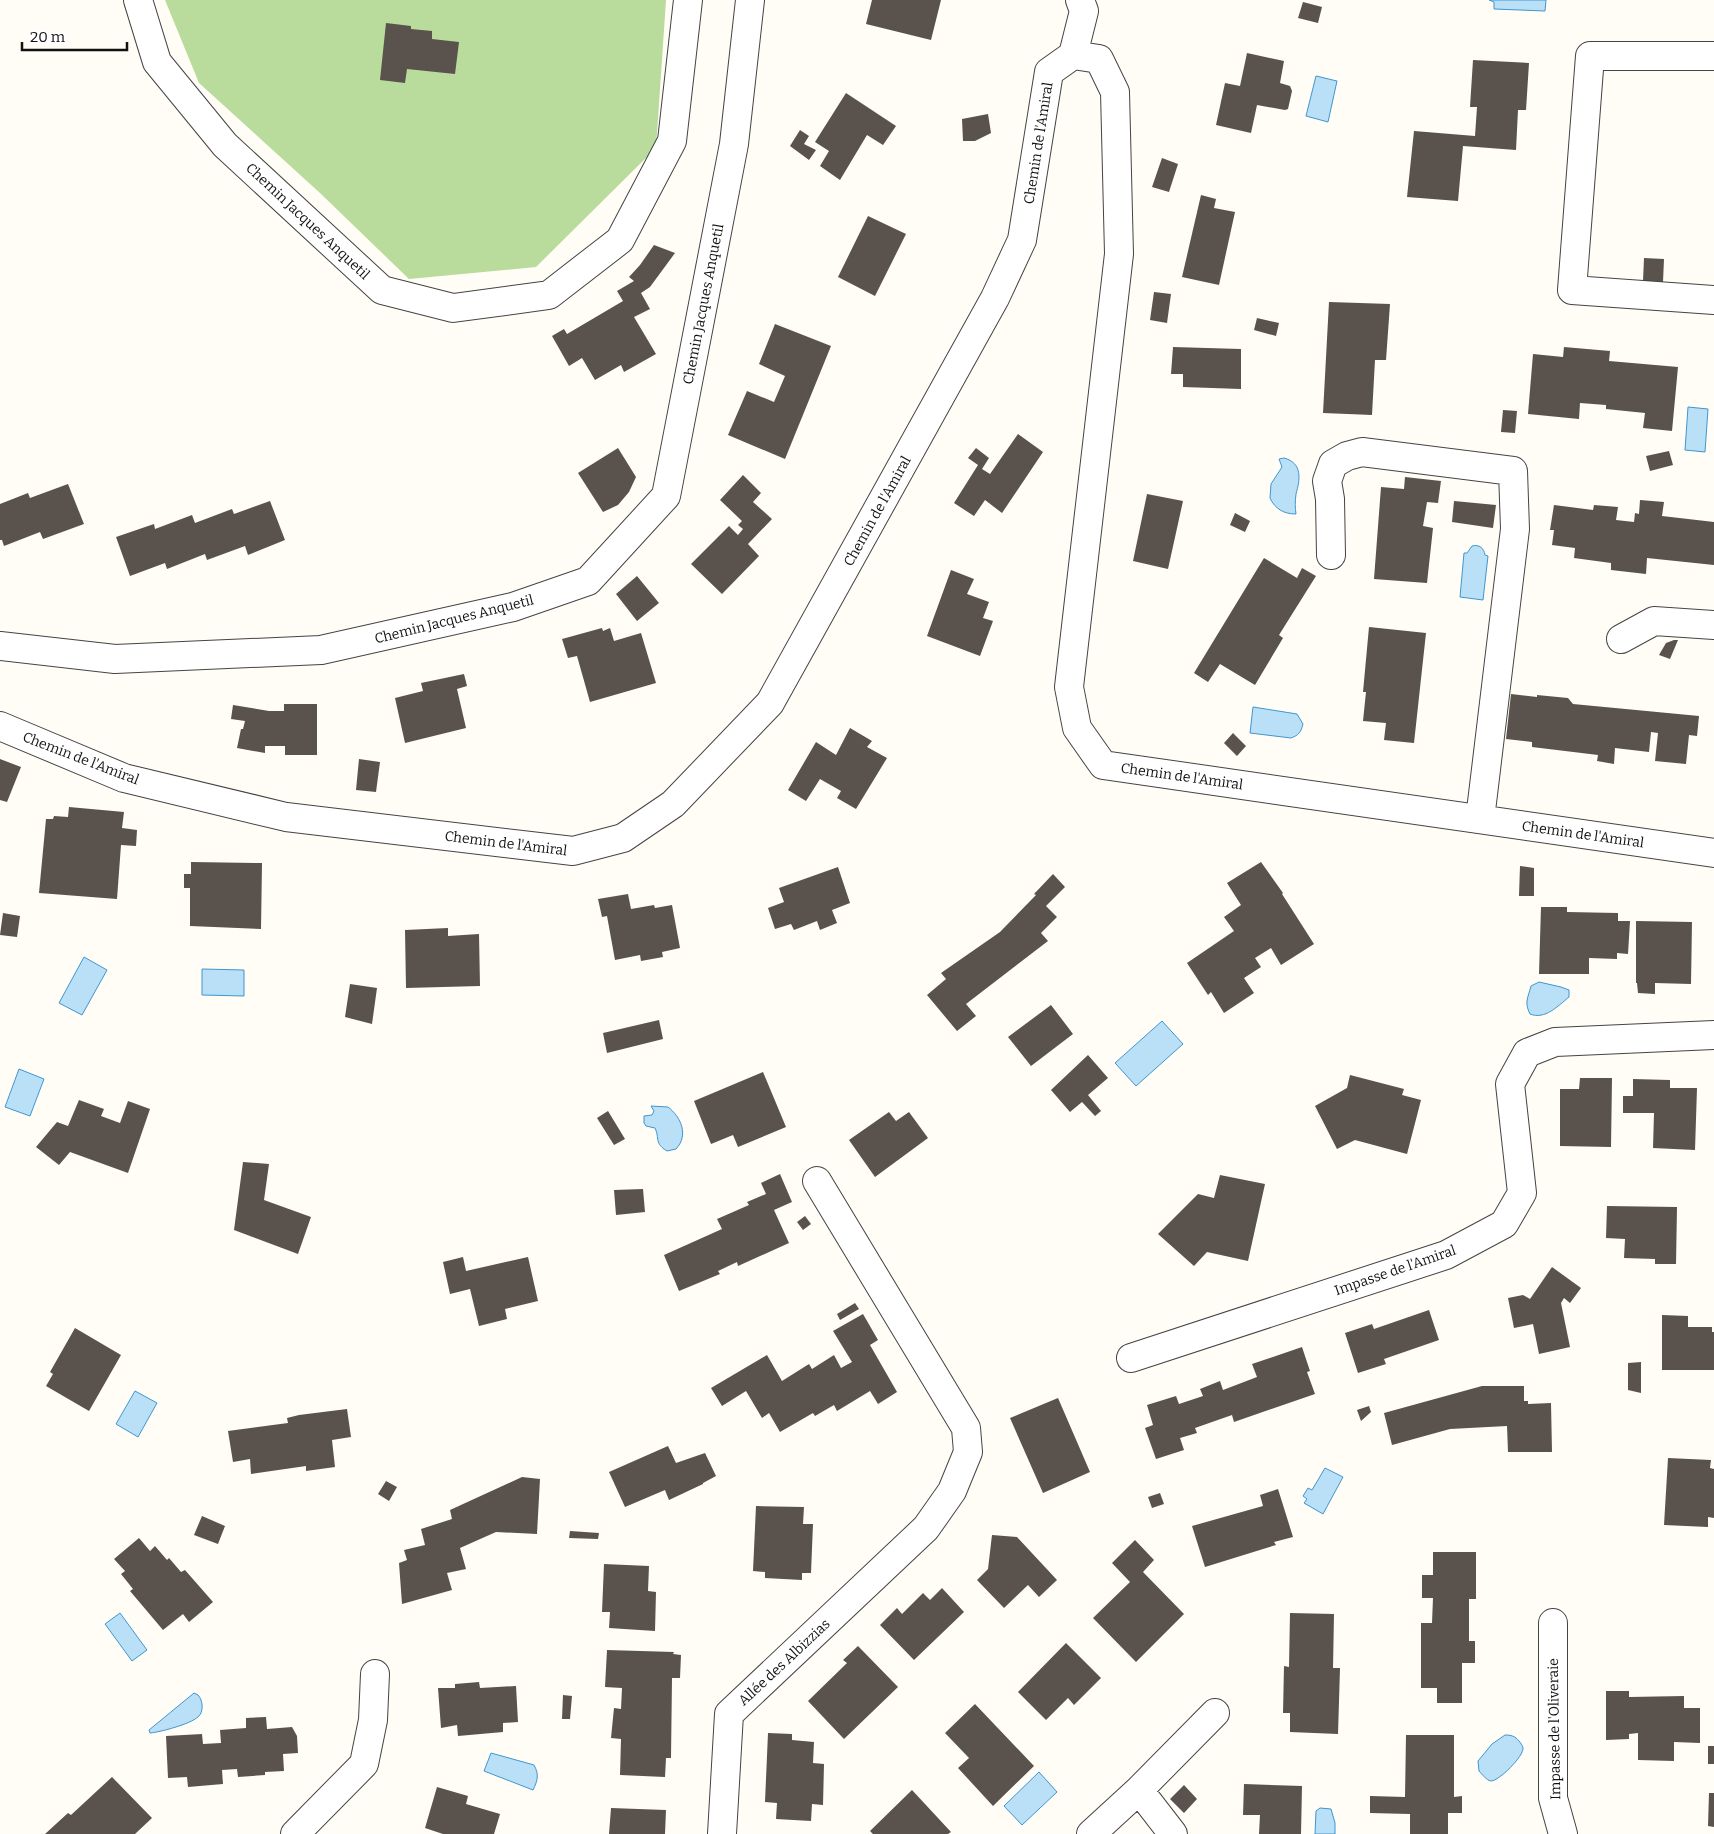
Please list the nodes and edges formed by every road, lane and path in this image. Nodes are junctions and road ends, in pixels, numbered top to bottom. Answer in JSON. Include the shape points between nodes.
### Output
{"nodes":[{"id":1,"x":138,"y":0,"type":"edge"},
{"id":2,"x":688,"y":0,"type":"edge"},
{"id":3,"x":750,"y":0,"type":"edge"},
{"id":4,"x":1084,"y":4,"type":"edge"},
{"id":5,"x":1072,"y":55,"type":"junction"},
{"id":6,"x":1714,"y":56,"type":"edge"},
{"id":7,"x":1714,"y":300,"type":"edge"},
{"id":8,"x":1331,"y":555,"type":"dead end"},
{"id":9,"x":1714,"y":625,"type":"edge"},
{"id":10,"x":1621,"y":639,"type":"dead end"},
{"id":11,"x":0,"y":646,"type":"edge"},
{"id":12,"x":0,"y":726,"type":"edge"},
{"id":13,"x":1480,"y":819,"type":"junction"},
{"id":14,"x":1714,"y":853,"type":"edge"},
{"id":15,"x":1714,"y":1035,"type":"edge"},
{"id":16,"x":817,"y":1182,"type":"dead end"},
{"id":17,"x":1131,"y":1358,"type":"dead end"},
{"id":18,"x":1553,"y":1623,"type":"dead end"},
{"id":19,"x":375,"y":1674,"type":"dead end"},
{"id":20,"x":1215,"y":1713,"type":"dead end"},
{"id":21,"x":1139,"y":1790,"type":"junction"},
{"id":22,"x":294,"y":1834,"type":"edge"},
{"id":23,"x":722,"y":1834,"type":"edge"},
{"id":24,"x":1091,"y":1834,"type":"edge"},
{"id":25,"x":1173,"y":1834,"type":"edge"},
{"id":26,"x":1563,"y":1834,"type":"edge"}],
"edges":[{"from":1,"to":2,"type":"street","name":"Chemin Jacques Anquetil","via":[[157,62],[226,146],[382,290],[453,308],[549,295],[620,240],[672,142]]},
{"from":3,"to":11,"type":"street","name":"Chemin Jacques Anquetil","via":[[734,144],[666,496],[588,581],[513,607],[321,650],[115,659]]},
{"from":4,"to":5,"type":"street"},
{"from":5,"to":12,"type":"street","name":"Chemin de l'Amiral","via":[[1049,72],[1022,240],[995,298],[770,703],[673,804],[623,838],[573,851],[286,817],[124,778]]},
{"from":5,"to":13,"type":"street","name":"Chemin de l'Amiral","via":[[1099,59],[1115,92],[1119,254],[1069,687],[1077,728],[1104,765]]},
{"from":6,"to":7,"type":"street","via":[[1590,56],[1572,290]]},
{"from":8,"to":13,"type":"street","via":[[1327,481],[1332,464],[1346,456],[1362,452],[1513,471],[1515,529]]},
{"from":9,"to":10,"type":"street","via":[[1654,621]]},
{"from":13,"to":14,"type":"street","name":"Chemin de l'Amiral"},
{"from":15,"to":17,"type":"street","name":"Impasse de l'Amiral","via":[[1555,1042],[1527,1053],[1510,1084],[1522,1193],[1504,1224],[1446,1254]]},
{"from":16,"to":23,"type":"street","name":"Allée des Albizzias","via":[[966,1428],[968,1452],[952,1491],[926,1528],[729,1714]]},
{"from":18,"to":26,"type":"street","name":"Impasse de l'Oliveraie","via":[[1553,1798]]},
{"from":19,"to":22,"type":"street","via":[[373,1720],[364,1764]]},
{"from":20,"to":21,"type":"street"},
{"from":21,"to":24,"type":"street"},
{"from":21,"to":25,"type":"street"}]}
